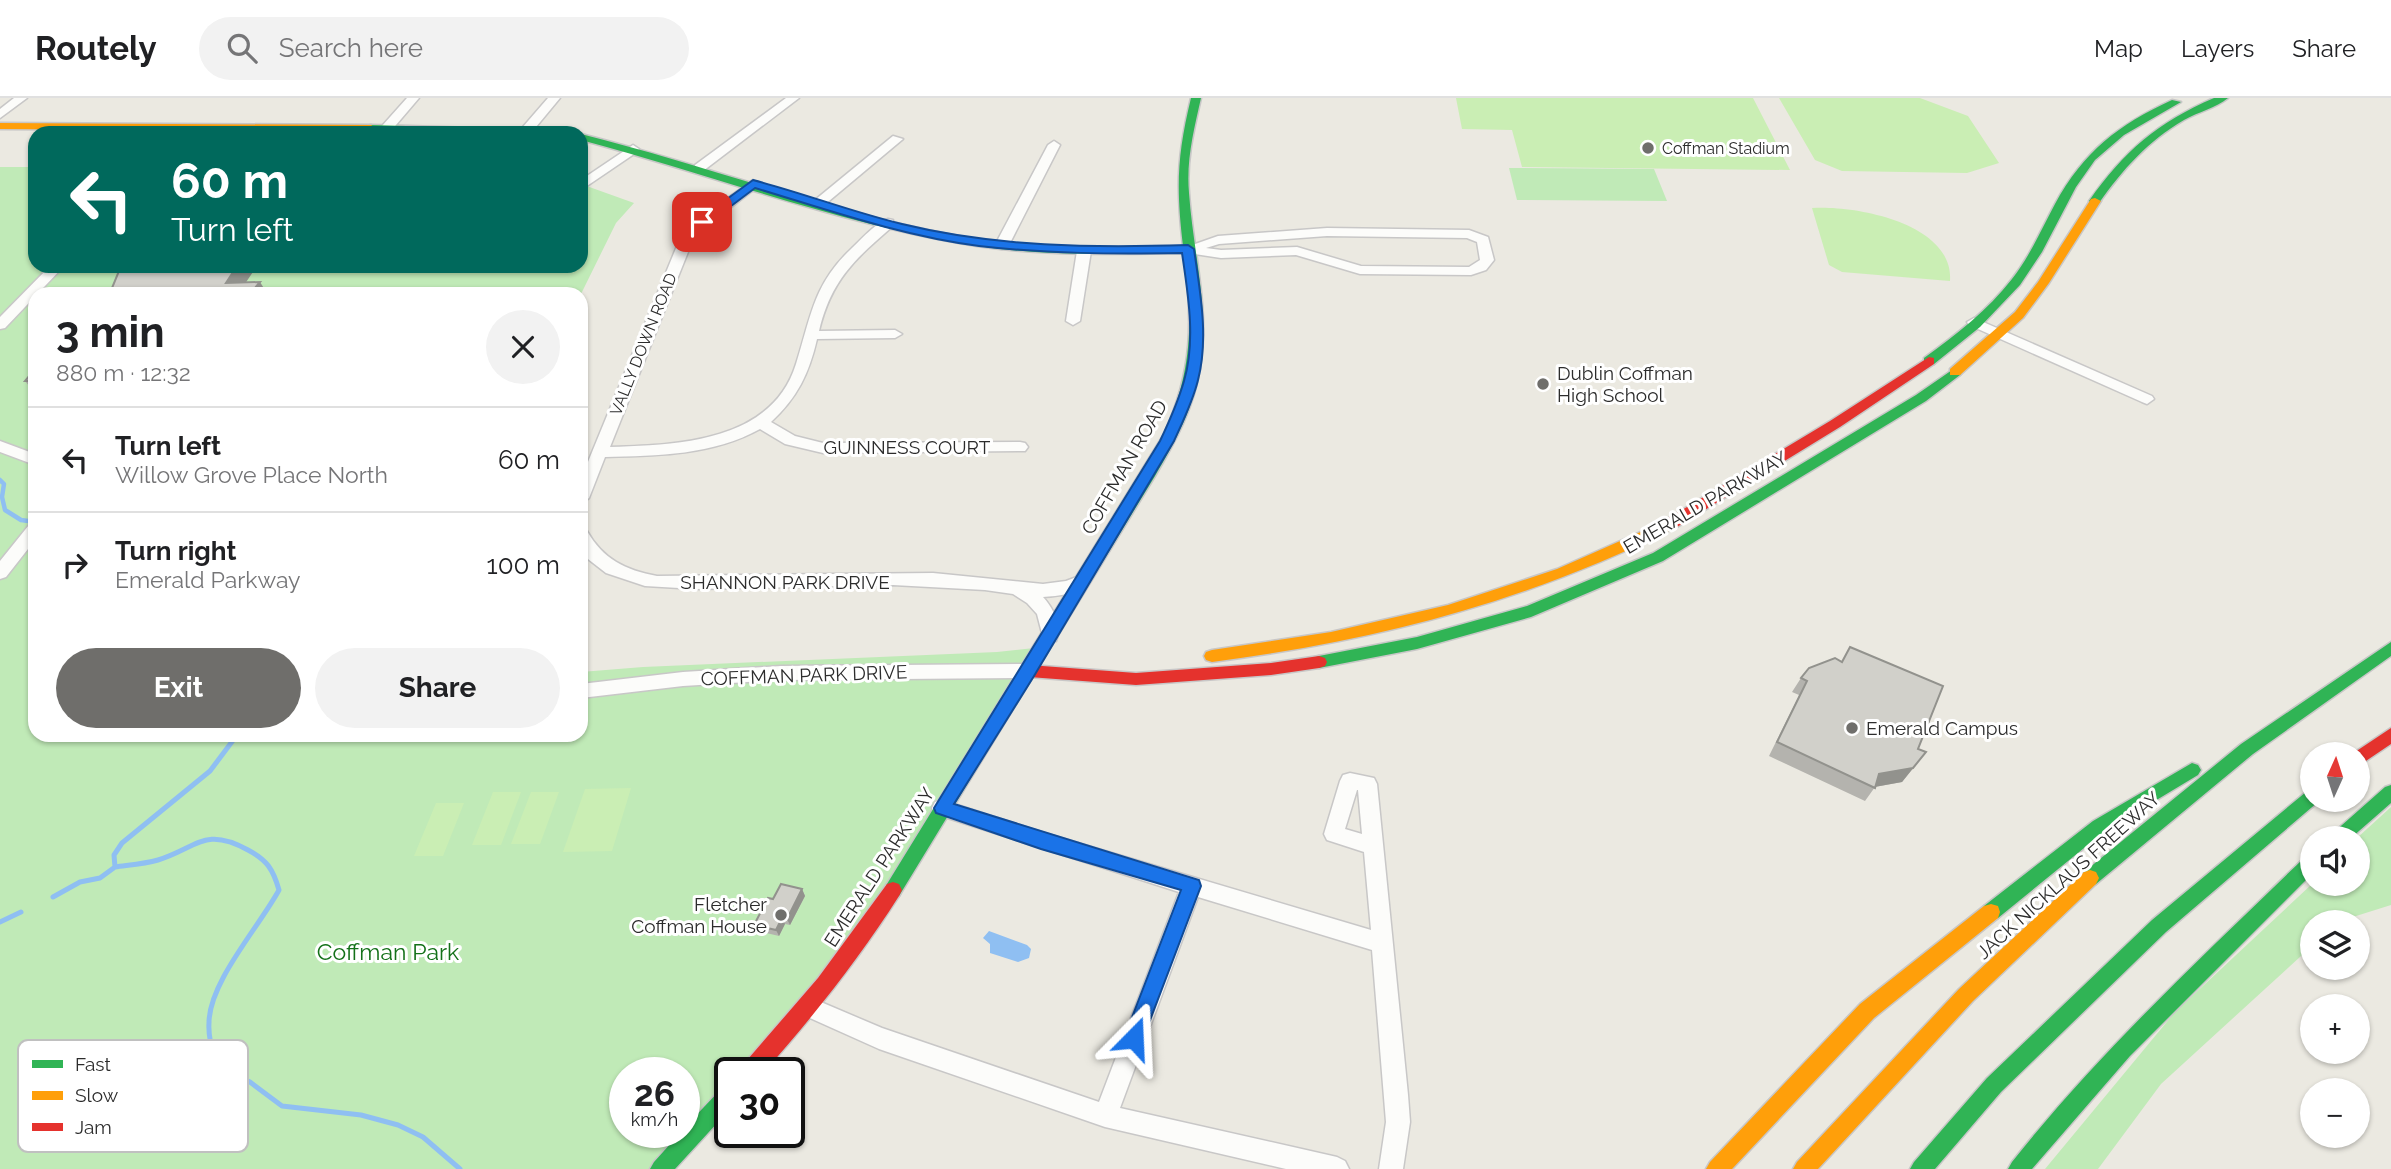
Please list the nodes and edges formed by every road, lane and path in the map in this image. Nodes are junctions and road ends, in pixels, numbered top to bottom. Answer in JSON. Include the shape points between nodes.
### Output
{"nodes":[{"id":1,"x":22,"y":98,"type":"edge"},
{"id":2,"x":413,"y":98,"type":"edge"},
{"id":3,"x":554,"y":98,"type":"edge"},
{"id":4,"x":1196,"y":98,"type":"edge"},
{"id":5,"x":2185,"y":98,"type":"edge"},
{"id":6,"x":2223,"y":98,"type":"edge"},
{"id":7,"x":789,"y":99,"type":"edge"},
{"id":8,"x":0,"y":115,"type":"edge"},
{"id":9,"x":0,"y":126,"type":"edge"},
{"id":10,"x":28,"y":126,"type":"edge"},
{"id":11,"x":389,"y":126,"type":"edge"},
{"id":12,"x":530,"y":126,"type":"edge"},
{"id":13,"x":588,"y":139,"type":"edge"},
{"id":14,"x":897,"y":139,"type":"dead end"},
{"id":15,"x":1054,"y":145,"type":"dead end"},
{"id":16,"x":634,"y":149,"type":"junction"},
{"id":17,"x":699,"y":168,"type":"junction"},
{"id":18,"x":588,"y":181,"type":"edge"},
{"id":19,"x":753,"y":184,"type":"junction"},
{"id":20,"x":819,"y":203,"type":"junction"},
{"id":21,"x":888,"y":223,"type":"junction"},
{"id":22,"x":1300,"y":234,"type":"junction"},
{"id":23,"x":1002,"y":245,"type":"junction"},
{"id":24,"x":1188,"y":249,"type":"junction"},
{"id":25,"x":1084,"y":251,"type":"junction"},
{"id":26,"x":1297,"y":251,"type":"junction"},
{"id":27,"x":50,"y":273,"type":"edge"},
{"id":28,"x":37,"y":287,"type":"edge"},
{"id":29,"x":28,"y":296,"type":"edge"},
{"id":30,"x":1073,"y":321,"type":"dead end"},
{"id":31,"x":1974,"y":322,"type":"junction"},
{"id":32,"x":0,"y":325,"type":"edge"},
{"id":33,"x":2000,"y":333,"type":"junction"},
{"id":34,"x":895,"y":334,"type":"dead end"},
{"id":35,"x":811,"y":335,"type":"junction"},
{"id":36,"x":2147,"y":399,"type":"dead end"},
{"id":37,"x":759,"y":422,"type":"junction"},
{"id":38,"x":0,"y":446,"type":"edge"},
{"id":39,"x":1020,"y":447,"type":"dead end"},
{"id":40,"x":599,"y":452,"type":"junction"},
{"id":41,"x":28,"y":457,"type":"edge"},
{"id":42,"x":588,"y":480,"type":"edge"},
{"id":43,"x":28,"y":538,"type":"edge"},
{"id":44,"x":588,"y":545,"type":"edge"},
{"id":45,"x":0,"y":573,"type":"edge"},
{"id":46,"x":1082,"y":581,"type":"junction"},
{"id":47,"x":1006,"y":586,"type":"junction"},
{"id":48,"x":1050,"y":636,"type":"junction"},
{"id":49,"x":2391,"y":648,"type":"edge"},
{"id":50,"x":1196,"y":657,"type":"dead end"},
{"id":51,"x":1170,"y":660,"type":"dead end"},
{"id":52,"x":1029,"y":671,"type":"junction"},
{"id":53,"x":588,"y":690,"type":"edge"},
{"id":54,"x":2318,"y":695,"type":"junction"},
{"id":55,"x":2391,"y":735,"type":"edge"},
{"id":56,"x":2370,"y":750,"type":"edge"},
{"id":57,"x":2391,"y":792,"type":"edge"},
{"id":58,"x":2300,"y":807,"type":"edge"},
{"id":59,"x":942,"y":808,"type":"junction"},
{"id":60,"x":2353,"y":826,"type":"edge"},
{"id":61,"x":1371,"y":846,"type":"dead end"},
{"id":62,"x":2300,"y":874,"type":"edge"},
{"id":63,"x":1192,"y":886,"type":"junction"},
{"id":64,"x":1381,"y":943,"type":"junction"},
{"id":65,"x":809,"y":1007,"type":"junction"},
{"id":66,"x":764,"y":1057,"type":"edge"},
{"id":67,"x":714,"y":1111,"type":"edge"},
{"id":68,"x":1105,"y":1116,"type":"junction"},
{"id":69,"x":665,"y":1165,"type":"edge"},
{"id":70,"x":1337,"y":1169,"type":"edge"},
{"id":71,"x":1391,"y":1169,"type":"edge"},
{"id":72,"x":1717,"y":1169,"type":"edge"},
{"id":73,"x":1804,"y":1169,"type":"edge"},
{"id":74,"x":1921,"y":1169,"type":"edge"},
{"id":75,"x":2019,"y":1169,"type":"edge"}],
"edges":[{"from":1,"to":8,"type":"street"},
{"from":2,"to":11,"type":"street"},
{"from":3,"to":12,"type":"street"},
{"from":4,"to":24,"type":"main road","name":"COFFMAN ROAD","via":[[1183,167]]},
{"from":5,"to":31,"type":"main road","name":"EMERALD PARKWAY","via":[[2139,121],[2084,166],[2038,248],[2005,295]]},
{"from":6,"to":33,"type":"main road","name":"EMERALD PARKWAY","via":[[2168,124],[2133,150],[2114,171],[2018,316]]},
{"from":7,"to":17,"type":"street"},
{"from":9,"to":10,"type":"main road"},
{"from":13,"to":16,"type":"main road"},
{"from":14,"to":20,"type":"street"},
{"from":15,"to":23,"type":"street"},
{"from":16,"to":17,"type":"main road"},
{"from":16,"to":18,"type":"street"},
{"from":17,"to":19,"type":"main road"},
{"from":19,"to":20,"type":"main road"},
{"from":19,"to":40,"type":"street","name":"VALLY DOWN ROAD","via":[[702,222],[686,241]]},
{"from":20,"to":21,"type":"main road"},
{"from":21,"to":23,"type":"main road"},
{"from":21,"to":35,"type":"street","via":[[835,275],[821,300]]},
{"from":22,"to":24,"type":"street","via":[[1218,240]]},
{"from":22,"to":26,"type":"street"},
{"from":22,"to":26,"type":"street","via":[[1469,234],[1483,240],[1487,260],[1471,271],[1369,270]]},
{"from":23,"to":25,"type":"main road"},
{"from":24,"to":25,"type":"main road"},
{"from":24,"to":26,"type":"street","via":[[1221,254]]},
{"from":24,"to":46,"type":"main road","name":"COFFMAN ROAD","via":[[1197,316],[1188,394],[1167,441]]},
{"from":25,"to":30,"type":"street"},
{"from":27,"to":28,"type":"street"},
{"from":29,"to":32,"type":"street"},
{"from":31,"to":33,"type":"street"},
{"from":31,"to":50,"type":"main road","name":"EMERALD PARKWAY","via":[[1887,391],[1835,424],[1688,514],[1602,557],[1517,590],[1403,625],[1290,647]]},
{"from":33,"to":36,"type":"street"},
{"from":33,"to":52,"type":"main road","name":"EMERALD PARKWAY","via":[[1921,398],[1707,530],[1636,568],[1531,611],[1417,643],[1271,669],[1136,679]]},
{"from":34,"to":35,"type":"street"},
{"from":35,"to":37,"type":"street","via":[[792,390]]},
{"from":37,"to":39,"type":"street","name":"GUINNESS COURT","via":[[790,440],[823,448]]},
{"from":37,"to":40,"type":"street","via":[[688,448]]},
{"from":38,"to":41,"type":"street"},
{"from":40,"to":42,"type":"street"},
{"from":43,"to":45,"type":"street"},
{"from":44,"to":47,"type":"street","name":"SHANNON PARK DRIVE","via":[[598,560],[614,570],[657,582],[937,580]]},
{"from":46,"to":47,"type":"street","name":"SHANNON PARK DRIVE","via":[[1045,590]]},
{"from":46,"to":48,"type":"main road","name":"COFFMAN ROAD"},
{"from":47,"to":48,"type":"street","name":"SHANNON PARK DRIVE","via":[[1038,602],[1049,621]]},
{"from":48,"to":52,"type":"main road","name":"COFFMAN ROAD"},
{"from":49,"to":54,"type":"main road","name":"JACK NICKLAUS FREEWAY"},
{"from":51,"to":52,"type":"main road"},
{"from":52,"to":53,"type":"street","name":"COFFMAN PARK DRIVE","via":[[781,673]]},
{"from":52,"to":59,"type":"main road","name":"EMERALD PARKWAY"},
{"from":54,"to":72,"type":"main road","via":[[2099,826],[1867,1011]]},
{"from":54,"to":73,"type":"main road","name":"JACK NICKLAUS FREEWAY","via":[[2169,810],[2023,939]]},
{"from":55,"to":56,"type":"main road"},
{"from":57,"to":60,"type":"main road"},
{"from":58,"to":74,"type":"main road","via":[[2149,935],[1994,1085]]},
{"from":59,"to":63,"type":"street"},
{"from":59,"to":65,"type":"main road","name":"EMERALD PARKWAY","via":[[872,923]]},
{"from":61,"to":64,"type":"street"},
{"from":62,"to":75,"type":"main road","via":[[2164,1008],[2050,1128]]},
{"from":63,"to":64,"type":"street"},
{"from":63,"to":68,"type":"street"},
{"from":64,"to":71,"type":"street","via":[[1397,1109]]},
{"from":65,"to":66,"type":"main road","name":"EMERALD PARKWAY"},
{"from":65,"to":68,"type":"street","via":[[879,1038]]},
{"from":67,"to":69,"type":"main road"},
{"from":68,"to":70,"type":"street"}]}
